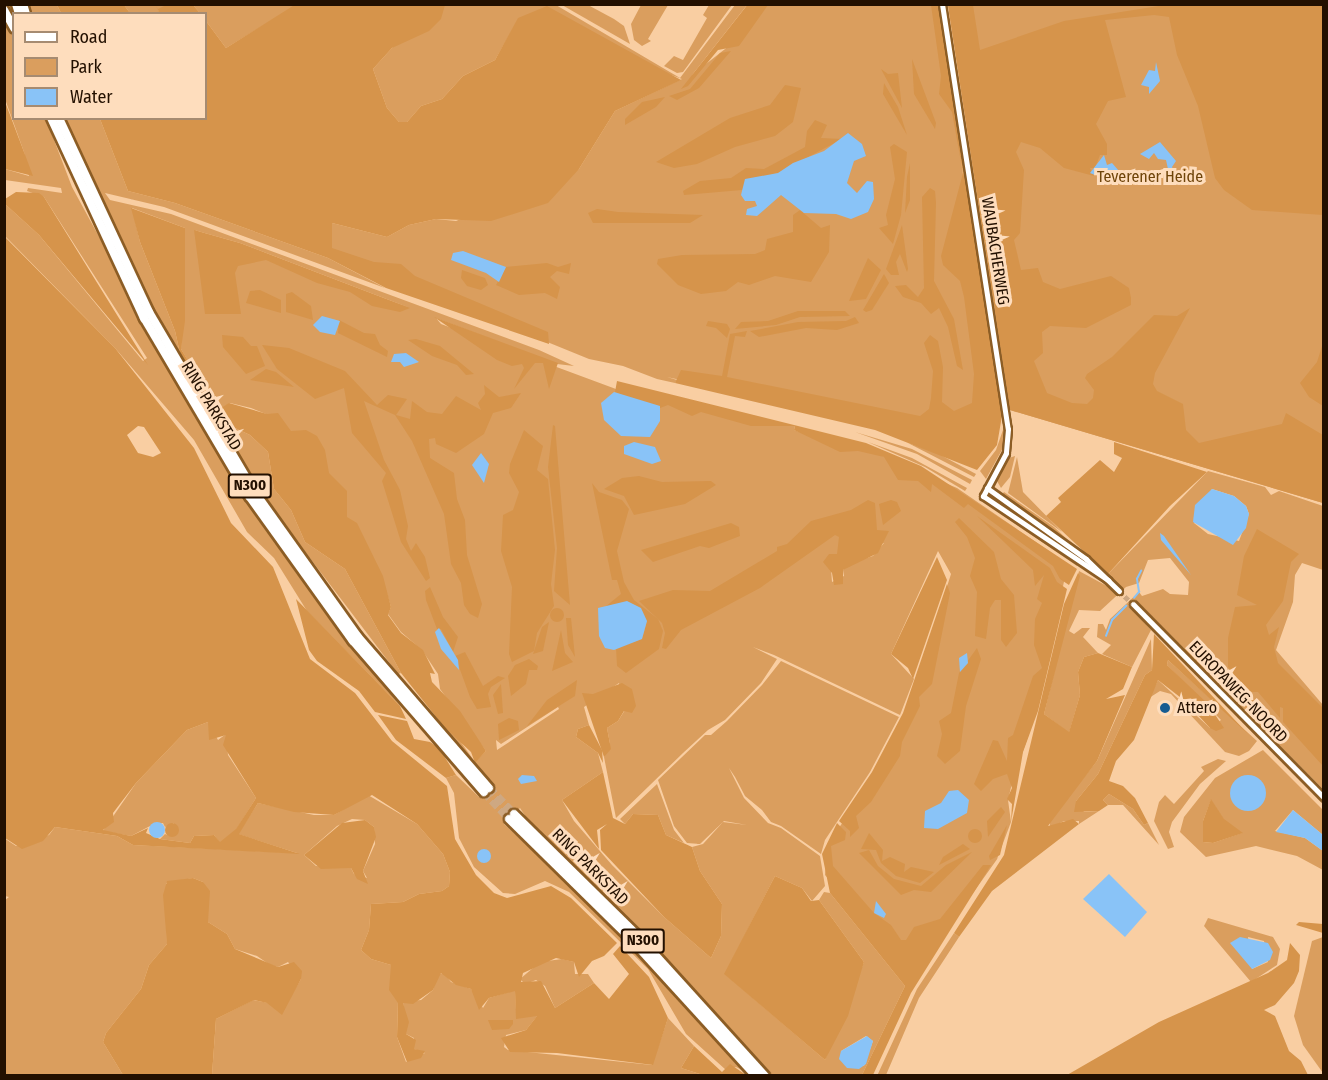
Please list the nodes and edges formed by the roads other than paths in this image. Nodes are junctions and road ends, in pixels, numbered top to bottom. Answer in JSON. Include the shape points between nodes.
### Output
{"nodes":[{"id":1,"x":942,"y":4,"type":"edge"},
{"id":2,"x":4,"y":10,"type":"edge"},
{"id":3,"x":12,"y":24,"type":"edge"},
{"id":4,"x":52,"y":120,"type":"edge"},
{"id":5,"x":60,"y":120,"type":"edge"},
{"id":6,"x":987,"y":488,"type":"junction"},
{"id":7,"x":1108,"y":580,"type":"junction"},
{"id":8,"x":1119,"y":591,"type":"tunnel mouth"},
{"id":9,"x":1133,"y":604,"type":"tunnel mouth"},
{"id":10,"x":1323,"y":798,"type":"edge"},
{"id":11,"x":756,"y":1076,"type":"edge"},
{"id":12,"x":765,"y":1076,"type":"edge"}],
"edges":[{"from":1,"to":6,"type":"street","name":"WAUBACHERWEG","via":[[1008,429],[1006,453]]},
{"from":2,"to":3,"type":"highway"},
{"from":4,"to":5,"type":"highway","name":"RING PARKSTAD","number":"N300","via":[[148,327],[249,496],[353,641],[486,790],[358,637],[254,491],[153,321]]},
{"from":6,"to":7,"type":"street","via":[[1081,555]]},
{"from":6,"to":7,"type":"street","name":"WAUBACHERWEG","via":[[983,496]]},
{"from":7,"to":8,"type":"street"},
{"from":9,"to":10,"type":"street","name":"EUROPAWEG-NOORD"},
{"from":11,"to":12,"type":"highway","name":"RING PARKSTAD","number":"N300","via":[[637,944],[512,816],[659,958]]}]}
